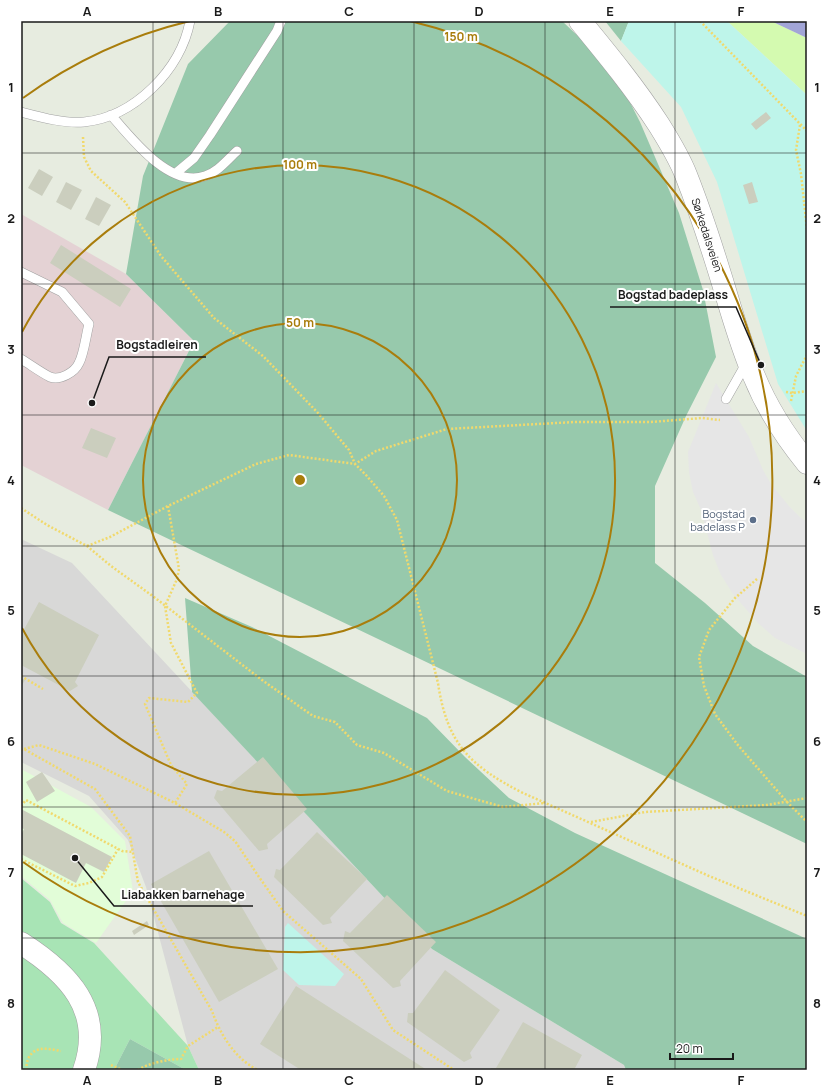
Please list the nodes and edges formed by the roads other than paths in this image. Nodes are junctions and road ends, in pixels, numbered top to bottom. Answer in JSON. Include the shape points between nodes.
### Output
{"nodes":[{"id":1,"x":190,"y":21,"type":"edge"},
{"id":2,"x":281,"y":21,"type":"edge"},
{"id":3,"x":580,"y":21,"type":"edge"},
{"id":4,"x":21,"y":112,"type":"edge"},
{"id":5,"x":111,"y":116,"type":"junction"},
{"id":6,"x":237,"y":151,"type":"dead end"},
{"id":7,"x":176,"y":173,"type":"junction"},
{"id":8,"x":21,"y":272,"type":"edge"},
{"id":9,"x":21,"y":359,"type":"edge"},
{"id":10,"x":748,"y":361,"type":"junction"},
{"id":11,"x":726,"y":399,"type":"dead end"},
{"id":12,"x":807,"y":463,"type":"edge"},
{"id":13,"x":21,"y":943,"type":"edge"},
{"id":14,"x":84,"y":1070,"type":"edge"}],
"edges":[{"from":1,"to":5,"type":"lane","via":[[179,53],[163,77],[141,97]]},
{"from":2,"to":7,"type":"lane","via":[[210,135],[194,158]]},
{"from":3,"to":10,"type":"street","name":"Sørkedalsveien","via":[[638,93],[686,173]]},
{"from":4,"to":5,"type":"lane","via":[[52,120],[83,123]]},
{"from":5,"to":7,"type":"lane","via":[[153,161]]},
{"from":6,"to":7,"type":"lane","via":[[215,171],[204,176],[190,178]]},
{"from":8,"to":9,"type":"lane","via":[[62,292],[89,324],[79,364],[63,377],[50,377]]},
{"from":10,"to":11,"type":"lane"},
{"from":10,"to":12,"type":"street","name":"Sørkedalsveien","via":[[777,421]]},
{"from":13,"to":14,"type":"street","via":[[56,968],[68,980],[83,1004],[90,1032],[90,1046]]}]}
